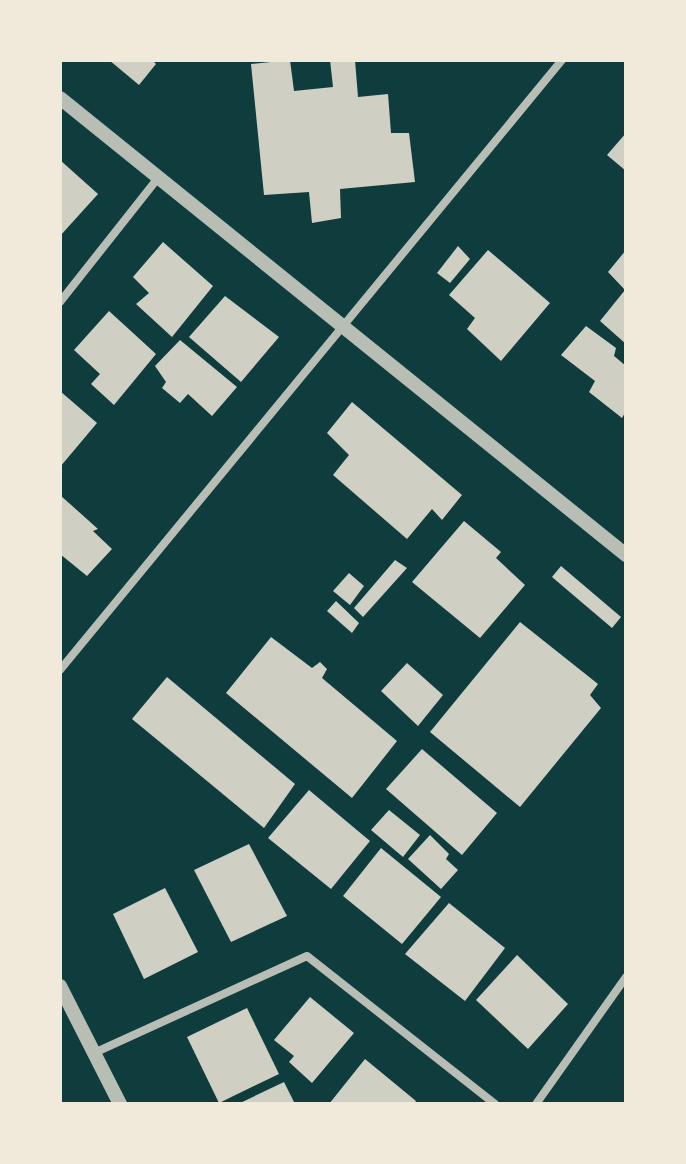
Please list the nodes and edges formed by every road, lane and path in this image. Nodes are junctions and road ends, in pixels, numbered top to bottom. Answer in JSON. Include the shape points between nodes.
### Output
{"nodes":[{"id":1,"x":562,"y":60,"type":"edge"},
{"id":2,"x":60,"y":98,"type":"edge"},
{"id":3,"x":158,"y":178,"type":"junction"},
{"id":4,"x":60,"y":302,"type":"edge"},
{"id":5,"x":346,"y":326,"type":"junction"},
{"id":6,"x":626,"y":555,"type":"edge"},
{"id":7,"x":60,"y":670,"type":"edge"},
{"id":8,"x":626,"y":977,"type":"edge"},
{"id":9,"x":60,"y":986,"type":"edge"},
{"id":10,"x":94,"y":1053,"type":"junction"},
{"id":11,"x":120,"y":1104,"type":"edge"},
{"id":12,"x":495,"y":1104,"type":"edge"},
{"id":13,"x":536,"y":1104,"type":"edge"}],
"edges":[{"from":1,"to":5,"type":"street"},
{"from":2,"to":3,"type":"street"},
{"from":3,"to":4,"type":"street"},
{"from":3,"to":5,"type":"street"},
{"from":5,"to":6,"type":"street"},
{"from":5,"to":7,"type":"street"},
{"from":8,"to":13,"type":"street"},
{"from":9,"to":10,"type":"street"},
{"from":10,"to":11,"type":"street"},
{"from":10,"to":12,"type":"street","via":[[307,956]]}]}
